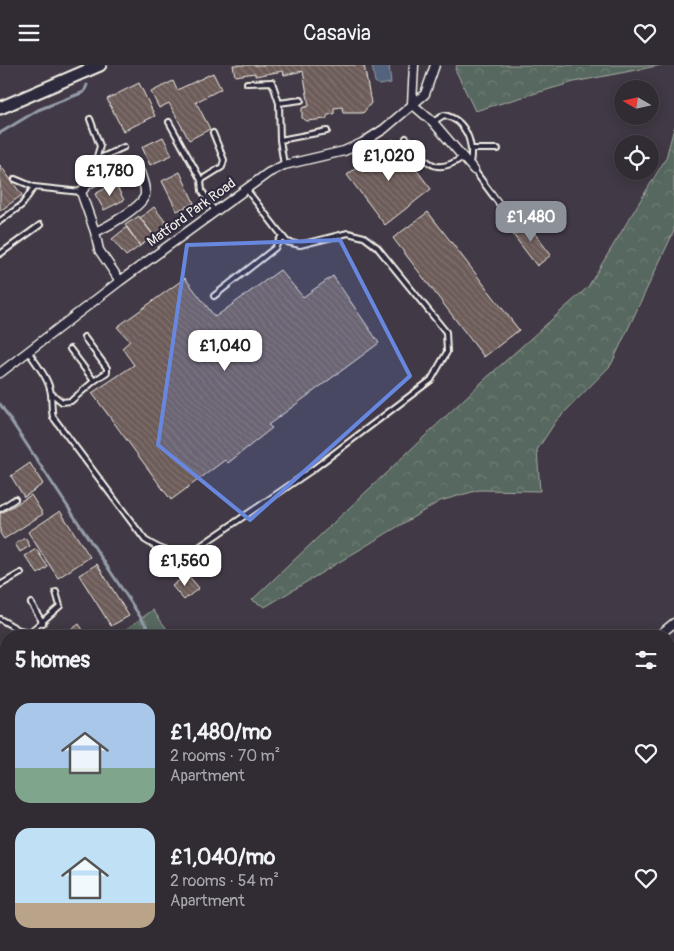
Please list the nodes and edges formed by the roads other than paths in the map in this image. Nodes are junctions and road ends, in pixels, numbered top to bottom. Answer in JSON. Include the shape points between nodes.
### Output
{"nodes":[{"id":1,"x":100,"y":65,"type":"edge"},
{"id":2,"x":414,"y":65,"type":"edge"},
{"id":3,"x":435,"y":65,"type":"edge"},
{"id":4,"x":247,"y":83,"type":"dead end"},
{"id":5,"x":301,"y":100,"type":"dead end"},
{"id":6,"x":279,"y":103,"type":"junction"},
{"id":7,"x":412,"y":104,"type":"junction"},
{"id":8,"x":0,"y":108,"type":"edge"},
{"id":9,"x":90,"y":119,"type":"dead end"},
{"id":10,"x":169,"y":122,"type":"dead end"},
{"id":11,"x":433,"y":122,"type":"junction"},
{"id":12,"x":327,"y":131,"type":"dead end"},
{"id":13,"x":213,"y":133,"type":"dead end"},
{"id":14,"x":406,"y":137,"type":"dead end"},
{"id":15,"x":280,"y":141,"type":"junction"},
{"id":16,"x":124,"y":147,"type":"dead end"},
{"id":17,"x":473,"y":149,"type":"junction"},
{"id":18,"x":498,"y":149,"type":"dead end"},
{"id":19,"x":464,"y":157,"type":"junction"},
{"id":20,"x":96,"y":160,"type":"junction"},
{"id":21,"x":284,"y":165,"type":"junction"},
{"id":22,"x":472,"y":167,"type":"junction"},
{"id":23,"x":101,"y":177,"type":"junction"},
{"id":24,"x":15,"y":179,"type":"dead end"},
{"id":25,"x":201,"y":180,"type":"junction"},
{"id":26,"x":34,"y":187,"type":"junction"},
{"id":27,"x":245,"y":188,"type":"junction"},
{"id":28,"x":81,"y":192,"type":"junction"},
{"id":29,"x":503,"y":209,"type":"dead end"},
{"id":30,"x":214,"y":210,"type":"junction"},
{"id":31,"x":0,"y":221,"type":"edge"},
{"id":32,"x":40,"y":225,"type":"dead end"},
{"id":33,"x":95,"y":232,"type":"junction"},
{"id":34,"x":281,"y":237,"type":"junction"},
{"id":35,"x":0,"y":254,"type":"edge"},
{"id":36,"x":120,"y":281,"type":"junction"},
{"id":37,"x":214,"y":296,"type":"dead end"},
{"id":38,"x":84,"y":337,"type":"dead end"},
{"id":39,"x":70,"y":349,"type":"dead end"},
{"id":40,"x":28,"y":351,"type":"junction"},
{"id":41,"x":0,"y":373,"type":"edge"},
{"id":42,"x":94,"y":381,"type":"junction"},
{"id":43,"x":51,"y":393,"type":"junction"},
{"id":44,"x":16,"y":499,"type":"dead end"},
{"id":45,"x":0,"y":509,"type":"edge"},
{"id":46,"x":21,"y":573,"type":"dead end"},
{"id":47,"x":0,"y":585,"type":"edge"},
{"id":48,"x":56,"y":592,"type":"dead end"},
{"id":49,"x":31,"y":603,"type":"dead end"},
{"id":50,"x":0,"y":619,"type":"edge"},
{"id":51,"x":43,"y":623,"type":"junction"},
{"id":52,"x":19,"y":630,"type":"edge"},
{"id":53,"x":33,"y":630,"type":"edge"}],
"edges":[{"from":1,"to":8,"type":"main road"},
{"from":2,"to":7,"type":"street"},
{"from":3,"to":7,"type":"street","name":"Matford Park Road","via":[[425,94]]},
{"from":4,"to":6,"type":"lane","via":[[272,82]]},
{"from":5,"to":6,"type":"lane"},
{"from":6,"to":15,"type":"lane"},
{"from":7,"to":11,"type":"street"},
{"from":7,"to":21,"type":"street","name":"Matford Park Road","via":[[362,143],[344,151]]},
{"from":9,"to":20,"type":"lane","via":[[100,146]]},
{"from":10,"to":25,"type":"lane"},
{"from":11,"to":17,"type":"lane","via":[[444,115],[454,117],[463,126]]},
{"from":11,"to":19,"type":"street"},
{"from":12,"to":15,"type":"lane"},
{"from":13,"to":25,"type":"lane","via":[[224,160],[222,167]]},
{"from":14,"to":19,"type":"lane","via":[[428,163],[437,167],[446,167]]},
{"from":15,"to":21,"type":"lane"},
{"from":16,"to":20,"type":"lane"},
{"from":17,"to":18,"type":"lane"},
{"from":17,"to":22,"type":"lane"},
{"from":19,"to":22,"type":"street"},
{"from":20,"to":23,"type":"lane"},
{"from":21,"to":27,"type":"street","name":"Matford Park Road"},
{"from":22,"to":29,"type":"lane"},
{"from":23,"to":28,"type":"street"},
{"from":23,"to":33,"type":"street","via":[[130,166],[140,172],[145,191],[142,200]]},
{"from":24,"to":26,"type":"lane"},
{"from":25,"to":30,"type":"lane","via":[[202,191]]},
{"from":26,"to":28,"type":"lane"},
{"from":26,"to":31,"type":"lane","via":[[22,205]]},
{"from":27,"to":30,"type":"street","name":"Matford Park Road"},
{"from":27,"to":34,"type":"lane"},
{"from":28,"to":33,"type":"street"},
{"from":30,"to":36,"type":"street","name":"Matford Park Road"},
{"from":32,"to":35,"type":"lane"},
{"from":33,"to":36,"type":"street","via":[[98,250]]},
{"from":34,"to":37,"type":"lane","via":[[275,248]]},
{"from":34,"to":43,"type":"lane","via":[[300,245],[348,233],[364,237],[377,247],[446,332],[447,352],[431,380],[312,470],[193,551],[178,554],[161,550],[145,540],[53,417]]},
{"from":36,"to":40,"type":"street","name":"Matford Park Road"},
{"from":38,"to":42,"type":"lane","via":[[107,368]]},
{"from":39,"to":42,"type":"lane"},
{"from":40,"to":41,"type":"street","name":"Matford Park Road"},
{"from":40,"to":43,"type":"lane"},
{"from":42,"to":43,"type":"lane","via":[[71,401],[62,402]]},
{"from":44,"to":45,"type":"lane"},
{"from":46,"to":47,"type":"lane"},
{"from":48,"to":51,"type":"lane","via":[[60,606]]},
{"from":49,"to":51,"type":"lane"},
{"from":50,"to":52,"type":"lane"},
{"from":51,"to":53,"type":"lane"}]}
